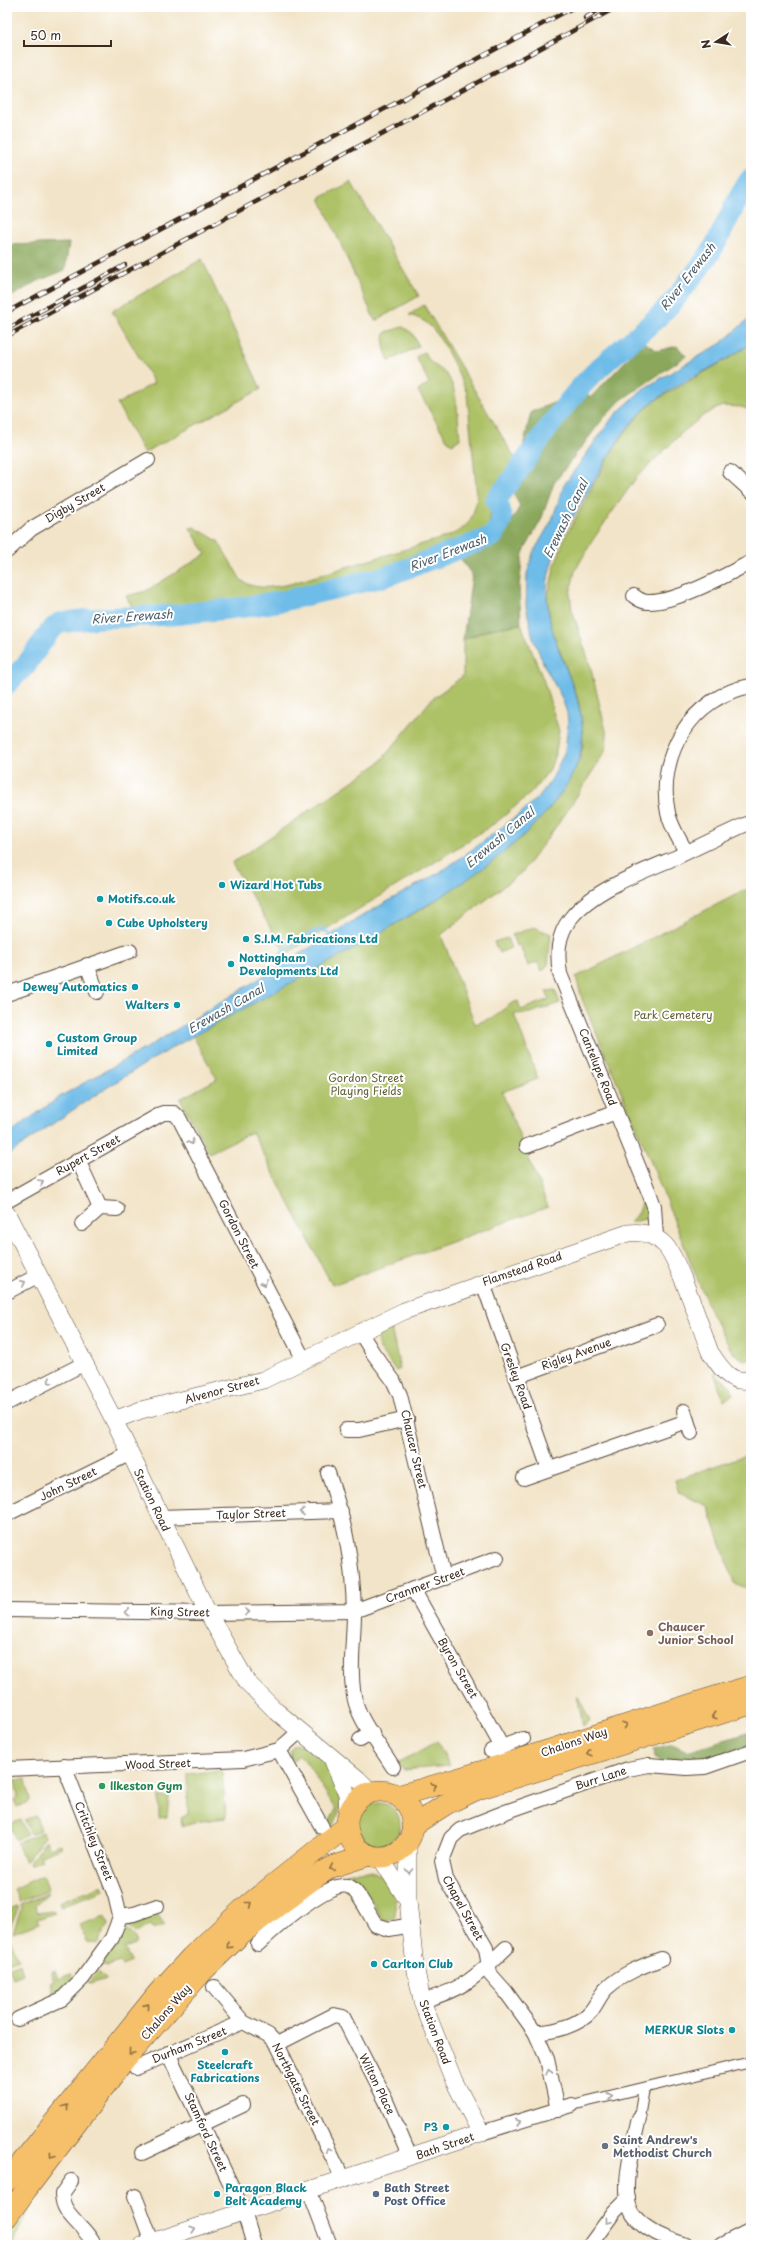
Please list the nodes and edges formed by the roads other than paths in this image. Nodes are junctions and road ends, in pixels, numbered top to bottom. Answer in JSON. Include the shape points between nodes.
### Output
{"nodes":[{"id":1,"x":148,"y":460,"type":"dead end"},
{"id":2,"x":730,"y":472,"type":"dead end"},
{"id":3,"x":751,"y":491,"type":"edge"},
{"id":4,"x":7,"y":551,"type":"edge"},
{"id":5,"x":751,"y":562,"type":"edge"},
{"id":6,"x":634,"y":596,"type":"dead end"},
{"id":7,"x":751,"y":686,"type":"edge"},
{"id":8,"x":751,"y":822,"type":"edge"},
{"id":9,"x":686,"y":852,"type":"junction"},
{"id":10,"x":130,"y":951,"type":"dead end"},
{"id":11,"x":88,"y":966,"type":"junction"},
{"id":12,"x":98,"y":992,"type":"dead end"},
{"id":13,"x":7,"y":994,"type":"edge"},
{"id":14,"x":170,"y":1111,"type":"joint"},
{"id":15,"x":616,"y":1112,"type":"junction"},
{"id":16,"x":527,"y":1146,"type":"dead end"},
{"id":17,"x":78,"y":1160,"type":"junction"},
{"id":18,"x":7,"y":1201,"type":"edge"},
{"id":19,"x":100,"y":1208,"type":"junction"},
{"id":20,"x":118,"y":1209,"type":"dead end"},
{"id":21,"x":7,"y":1214,"type":"edge"},
{"id":22,"x":82,"y":1224,"type":"dead end"},
{"id":23,"x":656,"y":1237,"type":"junction"},
{"id":24,"x":40,"y":1275,"type":"junction"},
{"id":25,"x":483,"y":1283,"type":"junction"},
{"id":26,"x":7,"y":1292,"type":"edge"},
{"id":27,"x":391,"y":1317,"type":"joint"},
{"id":28,"x":657,"y":1325,"type":"dead end"},
{"id":29,"x":360,"y":1332,"type":"junction"},
{"id":30,"x":304,"y":1360,"type":"junction"},
{"id":31,"x":85,"y":1363,"type":"junction"},
{"id":32,"x":516,"y":1377,"type":"junction"},
{"id":33,"x":751,"y":1379,"type":"edge"},
{"id":34,"x":7,"y":1403,"type":"edge"},
{"id":35,"x":407,"y":1419,"type":"junction"},
{"id":36,"x":114,"y":1420,"type":"junction"},
{"id":37,"x":688,"y":1421,"type":"dead end"},
{"id":38,"x":346,"y":1430,"type":"dead end"},
{"id":39,"x":129,"y":1454,"type":"junction"},
{"id":40,"x":549,"y":1469,"type":"junction"},
{"id":41,"x":328,"y":1473,"type":"dead end"},
{"id":42,"x":524,"y":1478,"type":"dead end"},
{"id":43,"x":341,"y":1511,"type":"junction"},
{"id":44,"x":7,"y":1514,"type":"edge"},
{"id":45,"x":160,"y":1518,"type":"junction"},
{"id":46,"x":497,"y":1558,"type":"dead end"},
{"id":47,"x":444,"y":1578,"type":"junction"},
{"id":48,"x":413,"y":1589,"type":"junction"},
{"id":49,"x":7,"y":1610,"type":"edge"},
{"id":50,"x":354,"y":1611,"type":"junction"},
{"id":51,"x":208,"y":1613,"type":"junction"},
{"id":52,"x":751,"y":1686,"type":"edge"},
{"id":53,"x":751,"y":1704,"type":"edge"},
{"id":54,"x":300,"y":1731,"type":"junction"},
{"id":55,"x":522,"y":1738,"type":"dead end"},
{"id":56,"x":279,"y":1750,"type":"junction"},
{"id":57,"x":751,"y":1751,"type":"edge"},
{"id":58,"x":332,"y":1759,"type":"junction"},
{"id":59,"x":64,"y":1766,"type":"junction"},
{"id":60,"x":393,"y":1767,"type":"dead end"},
{"id":61,"x":7,"y":1769,"type":"edge"},
{"id":62,"x":371,"y":1792,"type":"junction"},
{"id":63,"x":397,"y":1796,"type":"junction"},
{"id":64,"x":347,"y":1820,"type":"junction"},
{"id":65,"x":322,"y":1827,"type":"dead end"},
{"id":66,"x":410,"y":1833,"type":"junction"},
{"id":67,"x":456,"y":1834,"type":"joint"},
{"id":68,"x":374,"y":1856,"type":"junction"},
{"id":69,"x":408,"y":1901,"type":"junction"},
{"id":70,"x":157,"y":1906,"type":"dead end"},
{"id":71,"x":120,"y":1916,"type":"junction"},
{"id":72,"x":412,"y":1925,"type":"junction"},
{"id":73,"x":258,"y":1944,"type":"dead end"},
{"id":74,"x":506,"y":1948,"type":"dead end"},
{"id":75,"x":661,"y":1959,"type":"dead end"},
{"id":76,"x":488,"y":1966,"type":"junction"},
{"id":77,"x":214,"y":1987,"type":"dead end"},
{"id":78,"x":422,"y":2001,"type":"junction"},
{"id":79,"x":18,"y":2019,"type":"dead end"},
{"id":80,"x":243,"y":2022,"type":"junction"},
{"id":81,"x":535,"y":2032,"type":"junction"},
{"id":82,"x":278,"y":2044,"type":"junction"},
{"id":83,"x":168,"y":2053,"type":"junction"},
{"id":84,"x":751,"y":2062,"type":"edge"},
{"id":85,"x":136,"y":2068,"type":"dead end"},
{"id":86,"x":644,"y":2088,"type":"junction"},
{"id":87,"x":243,"y":2105,"type":"dead end"},
{"id":88,"x":572,"y":2106,"type":"joint"},
{"id":89,"x":558,"y":2110,"type":"junction"},
{"id":90,"x":638,"y":2118,"type":"joint"},
{"id":91,"x":203,"y":2124,"type":"junction"},
{"id":92,"x":481,"y":2133,"type":"junction"},
{"id":93,"x":142,"y":2153,"type":"dead end"},
{"id":94,"x":410,"y":2157,"type":"junction"},
{"id":95,"x":343,"y":2179,"type":"junction"},
{"id":96,"x":71,"y":2181,"type":"dead end"},
{"id":97,"x":7,"y":2182,"type":"edge"},
{"id":98,"x":309,"y":2190,"type":"junction"},
{"id":99,"x":135,"y":2196,"type":"dead end"},
{"id":100,"x":628,"y":2198,"type":"junction"},
{"id":101,"x":244,"y":2212,"type":"junction"},
{"id":102,"x":7,"y":2217,"type":"edge"},
{"id":103,"x":751,"y":2230,"type":"edge"},
{"id":104,"x":148,"y":2243,"type":"edge"},
{"id":105,"x":94,"y":2245,"type":"edge"},
{"id":106,"x":254,"y":2245,"type":"edge"},
{"id":107,"x":330,"y":2245,"type":"edge"},
{"id":108,"x":590,"y":2245,"type":"edge"},
{"id":109,"x":685,"y":2245,"type":"edge"},
{"id":110,"x":721,"y":2245,"type":"edge"}],
"edges":[{"from":1,"to":4,"type":"street","name":"Digby Street","via":[[31,529]]},
{"from":2,"to":3,"type":"street"},
{"from":5,"to":6,"type":"street","via":[[711,582],[668,598],[647,602]]},
{"from":7,"to":9,"type":"street","via":[[739,689],[702,708],[685,726],[677,742],[669,766],[667,804],[671,822]]},
{"from":8,"to":9,"type":"street","name":"Cantelupe Road"},
{"from":9,"to":15,"type":"street","name":"Cantelupe Road","via":[[623,881],[594,899],[570,920],[559,942],[560,974]]},
{"from":10,"to":11,"type":"street"},
{"from":11,"to":12,"type":"street"},
{"from":11,"to":13,"type":"street"},
{"from":14,"to":17,"type":"street","name":"Rupert Street"},
{"from":14,"to":30,"type":"street","name":"Gordon Street","one_way":true,"via":[[179,1118]]},
{"from":15,"to":16,"type":"street"},
{"from":15,"to":23,"type":"street","name":"Cantelupe Road","via":[[654,1206]]},
{"from":18,"to":17,"type":"street","name":"Rupert Street","one_way":true},
{"from":17,"to":19,"type":"street"},
{"from":19,"to":20,"type":"street"},
{"from":19,"to":22,"type":"street"},
{"from":21,"to":24,"type":"street","name":"Station Road"},
{"from":23,"to":25,"type":"street","name":"Flamstead Road","via":[[628,1232]]},
{"from":23,"to":33,"type":"street","via":[[672,1254],[710,1352],[725,1373],[737,1380]]},
{"from":26,"to":24,"type":"street","one_way":true},
{"from":24,"to":31,"type":"street","name":"Station Road"},
{"from":25,"to":27,"type":"street","name":"Flamstead Road"},
{"from":25,"to":32,"type":"street","name":"Gresley Road"},
{"from":27,"to":29,"type":"street","name":"Alvenor Street"},
{"from":28,"to":32,"type":"street","name":"Rigley Avenue","via":[[635,1327]]},
{"from":29,"to":30,"type":"street","name":"Alvenor Street"},
{"from":29,"to":35,"type":"street","name":"Chaucer Street","via":[[397,1387]]},
{"from":30,"to":36,"type":"street","name":"Alvenor Street","via":[[248,1384],[141,1410]]},
{"from":31,"to":34,"type":"street","one_way":true},
{"from":31,"to":36,"type":"street","name":"Station Road"},
{"from":32,"to":40,"type":"street","name":"Gresley Road"},
{"from":35,"to":38,"type":"street","via":[[359,1430]]},
{"from":35,"to":47,"type":"street","name":"Chaucer Street"},
{"from":36,"to":39,"type":"street","name":"Station Road"},
{"from":37,"to":40,"type":"street"},
{"from":39,"to":44,"type":"street","name":"John Street"},
{"from":39,"to":45,"type":"street","name":"Station Road"},
{"from":40,"to":42,"type":"street"},
{"from":41,"to":43,"type":"street"},
{"from":43,"to":45,"type":"street","name":"Taylor Street","one_way":true},
{"from":43,"to":50,"type":"street","via":[[346,1532]]},
{"from":45,"to":51,"type":"street","name":"Station Road"},
{"from":46,"to":47,"type":"street","name":"Cranmer Street"},
{"from":47,"to":48,"type":"street","name":"Cranmer Street"},
{"from":48,"to":50,"type":"street","name":"Cranmer Street"},
{"from":48,"to":55,"type":"street","name":"Byron Street","via":[[497,1749]]},
{"from":51,"to":49,"type":"street","name":"King Street","one_way":true},
{"from":51,"to":50,"type":"street","name":"King Street","one_way":true},
{"from":50,"to":60,"type":"street","via":[[354,1696],[366,1737]]},
{"from":51,"to":54,"type":"street","name":"Station Road","via":[[247,1682]]},
{"from":63,"to":52,"type":"main road","name":"Chalons Way","one_way":true,"via":[[496,1768],[632,1722]]},
{"from":53,"to":66,"type":"main road","name":"Chalons Way","one_way":true,"via":[[478,1789],[448,1803]]},
{"from":54,"to":56,"type":"street","name":"Wood Street"},
{"from":54,"to":58,"type":"street","name":"Station Road"},
{"from":56,"to":59,"type":"street","name":"Wood Street","via":[[261,1756],[223,1761]]},
{"from":56,"to":65,"type":"street","via":[[313,1799]]},
{"from":57,"to":67,"type":"street","name":"Burr Lane","via":[[705,1767],[649,1765],[628,1769],[508,1811]]},
{"from":58,"to":62,"type":"street","name":"Station Road"},
{"from":58,"to":64,"type":"street","name":"Station Road","via":[[347,1794]]},
{"from":59,"to":61,"type":"street","name":"Wood Street"},
{"from":59,"to":71,"type":"street","name":"Critchley Street","via":[[115,1894]]},
{"from":62,"to":63,"type":"main road","via":[[380,1791]]},
{"from":62,"to":64,"type":"main road","via":[[357,1800]]},
{"from":63,"to":66,"type":"main road","via":[[409,1809]]},
{"from":64,"to":68,"type":"main road","via":[[353,1844]]},
{"from":97,"to":64,"type":"main road","name":"Chalons Way","one_way":true,"via":[[138,2017],[191,1957]]},
{"from":66,"to":68,"type":"main road","via":[[396,1852]]},
{"from":66,"to":69,"type":"street","name":"Station Road","one_way":true},
{"from":67,"to":76,"type":"street","name":"Chapel Street","via":[[451,1838],[443,1855],[443,1870],[452,1892],[486,1948]]},
{"from":68,"to":69,"type":"street","name":"Station Road"},
{"from":68,"to":102,"type":"main road","name":"Chalons Way","one_way":true,"via":[[332,1867],[317,1876],[241,1934],[203,1971],[126,2058]]},
{"from":69,"to":72,"type":"street","name":"Station Road"},
{"from":70,"to":71,"type":"street"},
{"from":71,"to":79,"type":"street","via":[[112,1938],[69,1994]]},
{"from":72,"to":73,"type":"street","via":[[384,1929],[376,1925],[350,1886],[338,1886],[296,1911]]},
{"from":72,"to":78,"type":"street","name":"Station Road","via":[[415,1966]]},
{"from":74,"to":76,"type":"street"},
{"from":75,"to":81,"type":"street","via":[[616,1980],[605,1989],[590,2013],[581,2020],[553,2030]]},
{"from":76,"to":78,"type":"street","via":[[458,1988]]},
{"from":76,"to":81,"type":"street","name":"Chapel Street","via":[[490,1974]]},
{"from":77,"to":80,"type":"street","name":"Northgate Street"},
{"from":78,"to":92,"type":"street","name":"Station Road","via":[[454,2081]]},
{"from":80,"to":82,"type":"street","name":"Northgate Street","via":[[268,2035]]},
{"from":80,"to":83,"type":"street","name":"Durham Street"},
{"from":89,"to":81,"type":"street","name":"Chapel Street","one_way":true,"via":[[546,2059]]},
{"from":82,"to":94,"type":"street","name":"Wilton Place","via":[[338,2015],[343,2017]]},
{"from":95,"to":82,"type":"street","name":"Northgate Street","one_way":true},
{"from":83,"to":85,"type":"street","name":"Durham Street"},
{"from":83,"to":91,"type":"street","name":"Stamford Street"},
{"from":84,"to":86,"type":"street","name":"Bath Street"},
{"from":88,"to":86,"type":"street","name":"Bath Street","one_way":true},
{"from":86,"to":90,"type":"street"},
{"from":87,"to":91,"type":"street"},
{"from":88,"to":89,"type":"street","name":"Bath Street"},
{"from":92,"to":89,"type":"street","name":"Bath Street","one_way":true},
{"from":90,"to":100,"type":"street","via":[[627,2183]]},
{"from":91,"to":93,"type":"street"},
{"from":91,"to":101,"type":"street","name":"Stamford Street"},
{"from":92,"to":94,"type":"street","name":"Bath Street"},
{"from":94,"to":95,"type":"street","name":"Bath Street"},
{"from":95,"to":98,"type":"street","name":"Bath Street"},
{"from":96,"to":105,"type":"street","via":[[62,2194],[63,2204],[86,2231]]},
{"from":98,"to":101,"type":"street","name":"Bath Street"},
{"from":98,"to":107,"type":"street"},
{"from":99,"to":104,"type":"street"},
{"from":100,"to":108,"type":"street","one_way":true,"via":[[614,2212]]},
{"from":100,"to":109,"type":"street","via":[[634,2216],[643,2224],[657,2234]]},
{"from":104,"to":101,"type":"street","name":"Bath Street","one_way":true},
{"from":101,"to":106,"type":"street","name":"Stamford Street"},
{"from":103,"to":110,"type":"street"}]}
